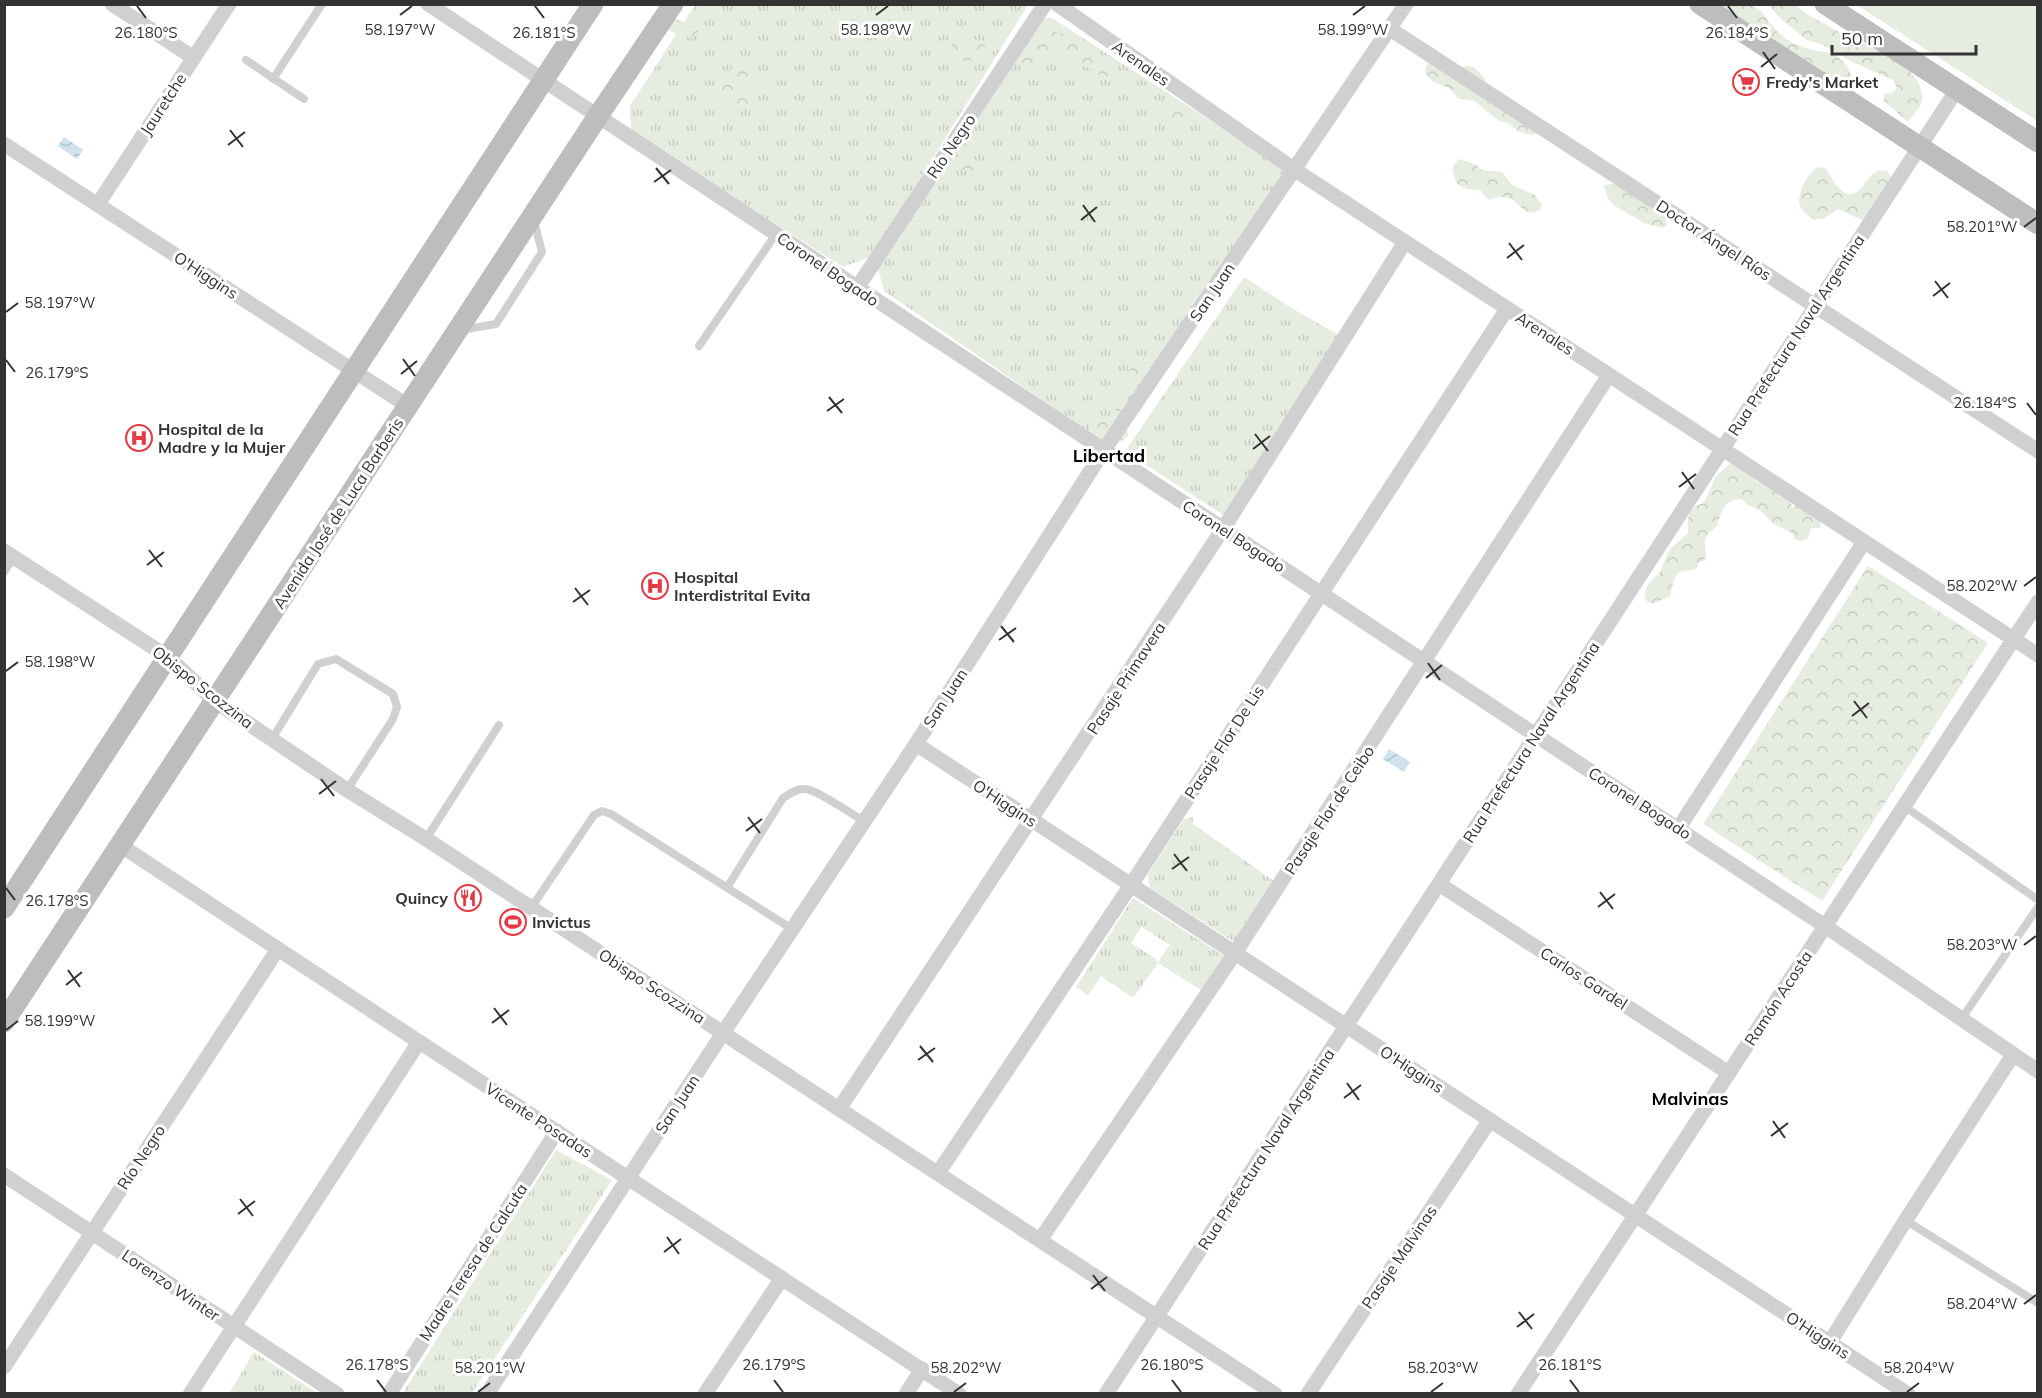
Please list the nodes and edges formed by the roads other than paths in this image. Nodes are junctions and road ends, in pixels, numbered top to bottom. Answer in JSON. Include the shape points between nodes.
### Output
{"nodes":[{"id":1,"x":112,"y":4,"type":"edge"},
{"id":2,"x":229,"y":4,"type":"edge"},
{"id":3,"x":322,"y":4,"type":"edge"},
{"id":4,"x":428,"y":4,"type":"edge"},
{"id":5,"x":593,"y":4,"type":"edge"},
{"id":6,"x":673,"y":4,"type":"edge"},
{"id":7,"x":1045,"y":4,"type":"edge"},
{"id":8,"x":1057,"y":4,"type":"edge"},
{"id":9,"x":1406,"y":4,"type":"edge"},
{"id":10,"x":1700,"y":4,"type":"edge"},
{"id":11,"x":1825,"y":4,"type":"edge"},
{"id":12,"x":1390,"y":29,"type":"junction"},
{"id":13,"x":194,"y":58,"type":"junction"},
{"id":14,"x":246,"y":60,"type":"dead end"},
{"id":15,"x":273,"y":79,"type":"junction"},
{"id":16,"x":543,"y":80,"type":"junction"},
{"id":17,"x":1956,"y":90,"type":"junction"},
{"id":18,"x":304,"y":99,"type":"dead end"},
{"id":19,"x":598,"y":116,"type":"junction"},
{"id":20,"x":2037,"y":142,"type":"edge"},
{"id":21,"x":4,"y":144,"type":"edge"},
{"id":22,"x":1919,"y":147,"type":"junction"},
{"id":23,"x":1295,"y":170,"type":"junction"},
{"id":24,"x":98,"y":204,"type":"junction"},
{"id":25,"x":533,"y":216,"type":"junction"},
{"id":26,"x":2037,"y":224,"type":"edge"},
{"id":27,"x":776,"y":234,"type":"junction"},
{"id":28,"x":1405,"y":242,"type":"junction"},
{"id":29,"x":857,"y":288,"type":"junction"},
{"id":30,"x":1815,"y":306,"type":"junction"},
{"id":31,"x":1507,"y":309,"type":"junction"},
{"id":32,"x":457,"y":331,"type":"junction"},
{"id":33,"x":699,"y":346,"type":"dead end"},
{"id":34,"x":354,"y":371,"type":"junction"},
{"id":35,"x":1609,"y":375,"type":"junction"},
{"id":36,"x":408,"y":406,"type":"junction"},
{"id":37,"x":1722,"y":449,"type":"junction"},
{"id":38,"x":1104,"y":450,"type":"junction"},
{"id":39,"x":2037,"y":452,"type":"edge"},
{"id":40,"x":1223,"y":529,"type":"junction"},
{"id":41,"x":1864,"y":542,"type":"junction"},
{"id":42,"x":9,"y":554,"type":"edge"},
{"id":43,"x":4,"y":572,"type":"edge"},
{"id":44,"x":1321,"y":593,"type":"junction"},
{"id":45,"x":2037,"y":602,"type":"edge"},
{"id":46,"x":2013,"y":639,"type":"junction"},
{"id":47,"x":2037,"y":655,"type":"edge"},
{"id":48,"x":168,"y":657,"type":"junction"},
{"id":49,"x":1426,"y":662,"type":"junction"},
{"id":50,"x":215,"y":701,"type":"junction"},
{"id":51,"x":499,"y":725,"type":"dead end"},
{"id":52,"x":1536,"y":735,"type":"junction"},
{"id":53,"x":272,"y":739,"type":"junction"},
{"id":54,"x":916,"y":744,"type":"junction"},
{"id":55,"x":347,"y":790,"type":"junction"},
{"id":56,"x":1904,"y":806,"type":"junction"},
{"id":57,"x":1032,"y":820,"type":"junction"},
{"id":58,"x":864,"y":821,"type":"junction"},
{"id":59,"x":1678,"y":829,"type":"junction"},
{"id":60,"x":426,"y":839,"type":"junction"},
{"id":61,"x":120,"y":846,"type":"junction"},
{"id":62,"x":1439,"y":884,"type":"junction"},
{"id":63,"x":1131,"y":885,"type":"junction"},
{"id":64,"x":728,"y":886,"type":"junction"},
{"id":65,"x":2037,"y":900,"type":"edge"},
{"id":66,"x":2037,"y":907,"type":"edge"},
{"id":67,"x":4,"y":908,"type":"edge"},
{"id":68,"x":531,"y":908,"type":"junction"},
{"id":69,"x":1825,"y":926,"type":"junction"},
{"id":70,"x":792,"y":929,"type":"junction"},
{"id":71,"x":278,"y":949,"type":"junction"},
{"id":72,"x":1235,"y":953,"type":"junction"},
{"id":73,"x":1962,"y":1018,"type":"junction"},
{"id":74,"x":4,"y":1022,"type":"edge"},
{"id":75,"x":1346,"y":1026,"type":"junction"},
{"id":76,"x":723,"y":1033,"type":"junction"},
{"id":77,"x":418,"y":1042,"type":"junction"},
{"id":78,"x":2013,"y":1054,"type":"junction"},
{"id":79,"x":2037,"y":1071,"type":"edge"},
{"id":80,"x":1729,"y":1072,"type":"junction"},
{"id":81,"x":839,"y":1109,"type":"junction"},
{"id":82,"x":1490,"y":1120,"type":"junction"},
{"id":83,"x":557,"y":1131,"type":"junction"},
{"id":84,"x":938,"y":1173,"type":"junction"},
{"id":85,"x":4,"y":1175,"type":"edge"},
{"id":86,"x":629,"y":1178,"type":"junction"},
{"id":87,"x":1635,"y":1215,"type":"junction"},
{"id":88,"x":1905,"y":1220,"type":"junction"},
{"id":89,"x":92,"y":1232,"type":"junction"},
{"id":90,"x":1040,"y":1240,"type":"junction"},
{"id":91,"x":782,"y":1278,"type":"junction"},
{"id":92,"x":2036,"y":1299,"type":"edge"},
{"id":93,"x":1156,"y":1316,"type":"junction"},
{"id":94,"x":233,"y":1326,"type":"junction"},
{"id":95,"x":1830,"y":1342,"type":"junction"},
{"id":96,"x":4,"y":1367,"type":"edge"},
{"id":97,"x":922,"y":1370,"type":"junction"},
{"id":98,"x":190,"y":1394,"type":"edge"},
{"id":99,"x":337,"y":1394,"type":"edge"},
{"id":100,"x":389,"y":1394,"type":"edge"},
{"id":101,"x":487,"y":1394,"type":"edge"},
{"id":102,"x":705,"y":1394,"type":"edge"},
{"id":103,"x":906,"y":1394,"type":"edge"},
{"id":104,"x":959,"y":1394,"type":"edge"},
{"id":105,"x":1106,"y":1394,"type":"edge"},
{"id":106,"x":1275,"y":1394,"type":"edge"},
{"id":107,"x":1308,"y":1394,"type":"edge"},
{"id":108,"x":1518,"y":1394,"type":"edge"},
{"id":109,"x":1908,"y":1394,"type":"edge"}],
"edges":[{"from":1,"to":13,"type":"street"},
{"from":2,"to":13,"type":"street","name":"Jauretche"},
{"from":3,"to":15,"type":"lane"},
{"from":4,"to":16,"type":"street","name":"Coronel Bogado"},
{"from":5,"to":16,"type":"main road"},
{"from":6,"to":19,"type":"main road","name":"Avenida José de Luca Barberis"},
{"from":7,"to":29,"type":"street","name":"Río Negro"},
{"from":8,"to":23,"type":"street","name":"Arenales"},
{"from":9,"to":12,"type":"street","name":"San Juan"},
{"from":10,"to":22,"type":"main road"},
{"from":11,"to":17,"type":"main road"},
{"from":12,"to":23,"type":"street","name":"San Juan"},
{"from":12,"to":30,"type":"street","name":"Doctor Ángel Ríos"},
{"from":13,"to":24,"type":"street","name":"Jauretche"},
{"from":14,"to":15,"type":"lane"},
{"from":15,"to":18,"type":"lane"},
{"from":16,"to":19,"type":"street","name":"Coronel Bogado"},
{"from":16,"to":34,"type":"main road"},
{"from":17,"to":20,"type":"main road"},
{"from":17,"to":22,"type":"street","name":"Rua Prefectura Naval Argentina"},
{"from":19,"to":25,"type":"main road","name":"Avenida José de Luca Barberis"},
{"from":19,"to":27,"type":"street","name":"Coronel Bogado"},
{"from":21,"to":24,"type":"street","name":"O'Higgins"},
{"from":22,"to":26,"type":"main road"},
{"from":22,"to":30,"type":"street","name":"Rua Prefectura Naval Argentina"},
{"from":23,"to":28,"type":"street","name":"Arenales"},
{"from":23,"to":38,"type":"street","name":"San Juan"},
{"from":24,"to":34,"type":"street","name":"O'Higgins"},
{"from":25,"to":32,"type":"main road","name":"Avenida José de Luca Barberis"},
{"from":25,"to":32,"type":"lane","via":[[542,252],[496,324]]},
{"from":27,"to":29,"type":"street","name":"Coronel Bogado"},
{"from":27,"to":33,"type":"lane"},
{"from":28,"to":31,"type":"street","name":"Arenales"},
{"from":28,"to":40,"type":"street","name":"Pasaje Primavera"},
{"from":29,"to":38,"type":"street","name":"Coronel Bogado"},
{"from":30,"to":37,"type":"street","name":"Rua Prefectura Naval Argentina"},
{"from":30,"to":39,"type":"street","name":"Doctor Ángel Ríos"},
{"from":31,"to":35,"type":"street","name":"Arenales"},
{"from":31,"to":44,"type":"street","name":"Pasaje Flor De Lis"},
{"from":32,"to":36,"type":"main road","name":"Avenida José de Luca Barberis"},
{"from":34,"to":36,"type":"street","name":"O'Higgins"},
{"from":34,"to":48,"type":"main road"},
{"from":35,"to":37,"type":"street","name":"Arenales"},
{"from":35,"to":49,"type":"street","name":"Pasaje Flor de Ceibo"},
{"from":36,"to":50,"type":"main road","name":"Avenida José de Luca Barberis"},
{"from":37,"to":41,"type":"street","name":"Arenales"},
{"from":37,"to":52,"type":"street","name":"Rua Prefectura Naval Argentina"},
{"from":38,"to":40,"type":"street","name":"Coronel Bogado"},
{"from":38,"to":54,"type":"street","name":"San Juan"},
{"from":40,"to":44,"type":"street","name":"Coronel Bogado"},
{"from":40,"to":57,"type":"street","name":"Pasaje Primavera"},
{"from":41,"to":46,"type":"street","name":"Arenales"},
{"from":41,"to":59,"type":"street"},
{"from":42,"to":43,"type":"lane"},
{"from":42,"to":48,"type":"street","name":"Obispo Scozzina"},
{"from":44,"to":49,"type":"street","name":"Coronel Bogado"},
{"from":44,"to":63,"type":"street","name":"Pasaje Flor De Lis"},
{"from":45,"to":46,"type":"street","name":"Ramón Acosta"},
{"from":46,"to":47,"type":"street","name":"Arenales"},
{"from":46,"to":56,"type":"street","name":"Ramón Acosta"},
{"from":48,"to":50,"type":"street","name":"Obispo Scozzina"},
{"from":48,"to":67,"type":"main road"},
{"from":49,"to":52,"type":"street","name":"Coronel Bogado"},
{"from":49,"to":72,"type":"street","name":"Pasaje Flor de Ceibo"},
{"from":50,"to":53,"type":"street","name":"Obispo Scozzina"},
{"from":50,"to":61,"type":"main road","name":"Avenida José de Luca Barberis"},
{"from":51,"to":60,"type":"lane"},
{"from":52,"to":59,"type":"street","name":"Coronel Bogado"},
{"from":52,"to":62,"type":"street","name":"Rua Prefectura Naval Argentina"},
{"from":53,"to":55,"type":"street","name":"Obispo Scozzina"},
{"from":53,"to":55,"type":"lane","via":[[318,664],[336,659],[393,694],[397,707],[393,719]]},
{"from":54,"to":57,"type":"street","name":"O'Higgins"},
{"from":54,"to":58,"type":"street","name":"San Juan"},
{"from":55,"to":60,"type":"street","name":"Obispo Scozzina"},
{"from":56,"to":65,"type":"lane"},
{"from":56,"to":69,"type":"street","name":"Ramón Acosta"},
{"from":57,"to":63,"type":"street","name":"O'Higgins"},
{"from":57,"to":81,"type":"street","name":"Pasaje Primavera"},
{"from":58,"to":64,"type":"lane","via":[[817,793],[794,791],[783,798]]},
{"from":58,"to":70,"type":"street","name":"San Juan"},
{"from":59,"to":69,"type":"street","name":"Coronel Bogado"},
{"from":60,"to":68,"type":"street","name":"Obispo Scozzina"},
{"from":61,"to":71,"type":"street","name":"Vicente Posadas"},
{"from":61,"to":74,"type":"main road","name":"Avenida José de Luca Barberis"},
{"from":62,"to":75,"type":"street","name":"Rua Prefectura Naval Argentina"},
{"from":62,"to":80,"type":"street","name":"Carlos Gardel"},
{"from":63,"to":72,"type":"street","name":"O'Higgins"},
{"from":63,"to":84,"type":"street","name":"Pasaje Flor De Lis"},
{"from":64,"to":68,"type":"lane","via":[[602,811],[594,815]]},
{"from":64,"to":70,"type":"lane"},
{"from":66,"to":73,"type":"lane"},
{"from":68,"to":76,"type":"street","name":"Obispo Scozzina"},
{"from":69,"to":73,"type":"street","name":"Coronel Bogado"},
{"from":69,"to":80,"type":"street","name":"Ramón Acosta"},
{"from":70,"to":76,"type":"street","name":"San Juan"},
{"from":71,"to":77,"type":"street","name":"Vicente Posadas"},
{"from":71,"to":89,"type":"street","name":"Río Negro"},
{"from":72,"to":75,"type":"street","name":"O'Higgins"},
{"from":72,"to":90,"type":"street","name":"Pasaje Flor de Ceibo"},
{"from":73,"to":78,"type":"street","name":"Coronel Bogado"},
{"from":75,"to":82,"type":"street","name":"O'Higgins"},
{"from":75,"to":93,"type":"street","name":"Rua Prefectura Naval Argentina"},
{"from":76,"to":81,"type":"street","name":"Obispo Scozzina"},
{"from":76,"to":86,"type":"street","name":"San Juan"},
{"from":77,"to":83,"type":"street","name":"Vicente Posadas"},
{"from":77,"to":94,"type":"street"},
{"from":78,"to":79,"type":"street","name":"Coronel Bogado"},
{"from":78,"to":88,"type":"street"},
{"from":80,"to":87,"type":"street","name":"Ramón Acosta"},
{"from":81,"to":84,"type":"street","name":"Obispo Scozzina"},
{"from":82,"to":87,"type":"street","name":"O'Higgins"},
{"from":82,"to":107,"type":"street","name":"Pasaje Malvinas"},
{"from":83,"to":86,"type":"street","name":"Vicente Posadas"},
{"from":83,"to":100,"type":"street","name":"Madre Teresa de Calcuta"},
{"from":84,"to":90,"type":"street","name":"Obispo Scozzina"},
{"from":85,"to":89,"type":"street","name":"Lorenzo Winter"},
{"from":86,"to":91,"type":"street","name":"Vicente Posadas"},
{"from":86,"to":101,"type":"street","name":"San Juan"},
{"from":87,"to":95,"type":"street","name":"O'Higgins"},
{"from":87,"to":108,"type":"street","name":"Ramón Acosta"},
{"from":88,"to":92,"type":"lane"},
{"from":88,"to":95,"type":"street"},
{"from":89,"to":94,"type":"street","name":"Lorenzo Winter"},
{"from":89,"to":96,"type":"street","name":"Río Negro"},
{"from":90,"to":93,"type":"street","name":"Obispo Scozzina"},
{"from":91,"to":97,"type":"street","name":"Vicente Posadas"},
{"from":91,"to":102,"type":"street"},
{"from":93,"to":105,"type":"street","name":"Rua Prefectura Naval Argentina"},
{"from":93,"to":106,"type":"street","name":"Obispo Scozzina"},
{"from":94,"to":98,"type":"street"},
{"from":94,"to":99,"type":"street","name":"Lorenzo Winter"},
{"from":95,"to":109,"type":"street","name":"O'Higgins"},
{"from":97,"to":103,"type":"street"},
{"from":97,"to":104,"type":"street","name":"Vicente Posadas"}]}
